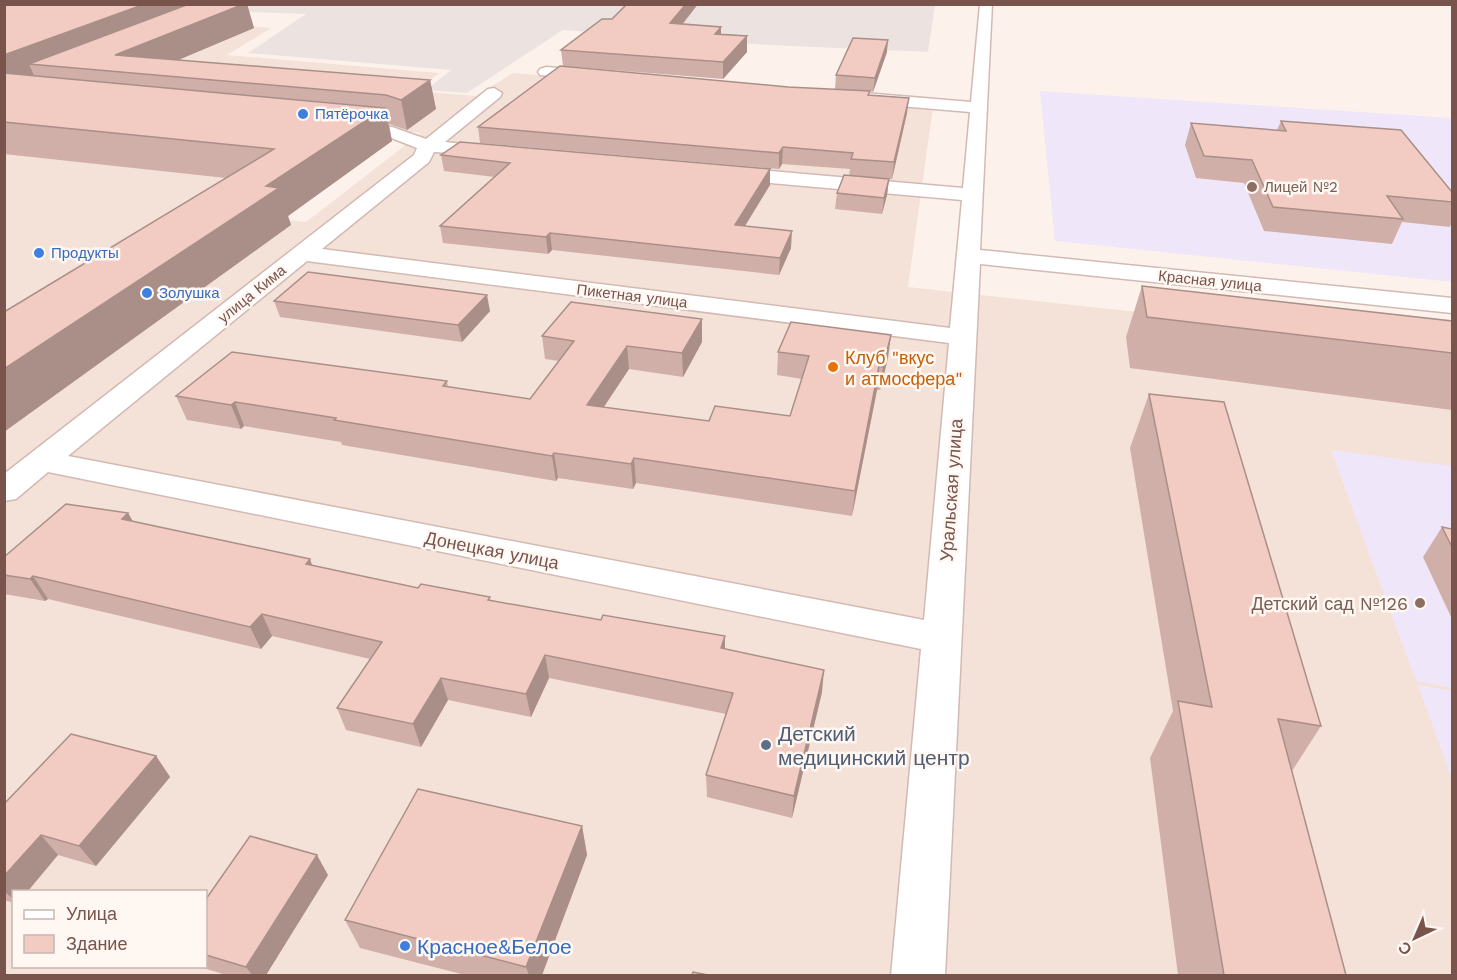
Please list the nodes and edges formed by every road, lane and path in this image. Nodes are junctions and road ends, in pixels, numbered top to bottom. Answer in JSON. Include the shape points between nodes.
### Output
{"nodes":[{"id":1,"x":986,"y":4,"type":"edge"},
{"id":2,"x":546,"y":72,"type":"dead end"},
{"id":3,"x":616,"y":78,"type":"edge"},
{"id":4,"x":494,"y":93,"type":"dead end"},
{"id":5,"x":847,"y":97,"type":"edge"},
{"id":6,"x":979,"y":108,"type":"junction"},
{"id":7,"x":325,"y":126,"type":"edge"},
{"id":8,"x":429,"y":146,"type":"junction"},
{"id":9,"x":510,"y":153,"type":"edge"},
{"id":10,"x":710,"y":171,"type":"edge"},
{"id":11,"x":972,"y":195,"type":"junction"},
{"id":12,"x":303,"y":254,"type":"junction"},
{"id":13,"x":967,"y":256,"type":"junction"},
{"id":14,"x":1452,"y":306,"type":"edge"},
{"id":15,"x":962,"y":338,"type":"junction"},
{"id":16,"x":43,"y":461,"type":"junction"},
{"id":17,"x":4,"y":491,"type":"edge"},
{"id":18,"x":941,"y":638,"type":"junction"},
{"id":19,"x":918,"y":975,"type":"edge"}],
"edges":[{"from":1,"to":6,"type":"street","name":"Уральская улица"},
{"from":2,"to":3,"type":"street"},
{"from":4,"to":8,"type":"street","name":"улица Кима"},
{"from":5,"to":6,"type":"street"},
{"from":6,"to":11,"type":"street","name":"Уральская улица"},
{"from":7,"to":8,"type":"street","via":[[392,132]]},
{"from":8,"to":9,"type":"street"},
{"from":8,"to":12,"type":"street","name":"улица Кима","via":[[422,158]]},
{"from":10,"to":11,"type":"street"},
{"from":11,"to":13,"type":"street","name":"Уральская улица"},
{"from":12,"to":15,"type":"street","name":"Пикетная улица"},
{"from":12,"to":16,"type":"street","name":"улица Кима"},
{"from":13,"to":14,"type":"street","name":"Красная улица"},
{"from":13,"to":15,"type":"street","name":"Уральская улица"},
{"from":15,"to":18,"type":"street","name":"Уральская улица"},
{"from":16,"to":17,"type":"street","name":"улица Кима"},
{"from":16,"to":18,"type":"street","name":"Донецкая улица"},
{"from":18,"to":19,"type":"street","name":"Уральская улица"}]}
